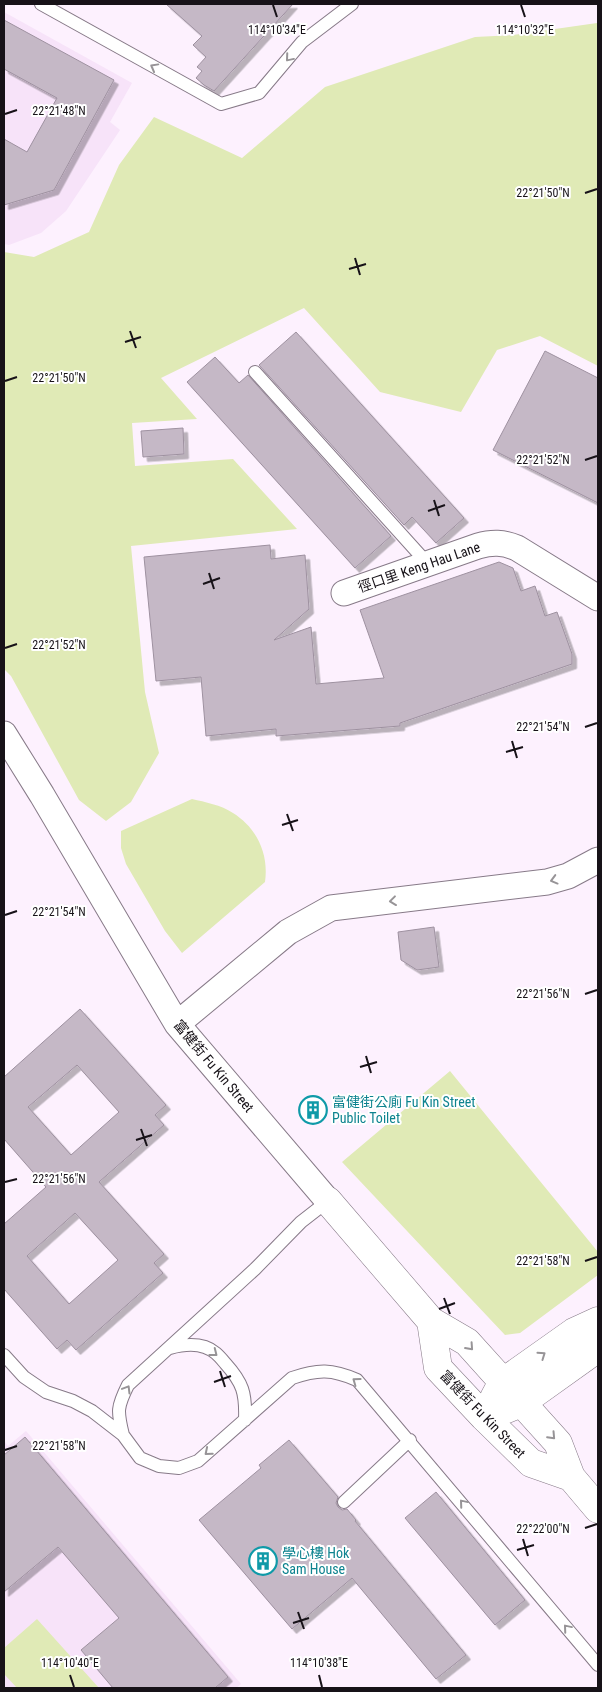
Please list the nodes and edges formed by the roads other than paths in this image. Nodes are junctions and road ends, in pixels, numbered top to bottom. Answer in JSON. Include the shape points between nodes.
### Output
{"nodes":[{"id":1,"x":41,"y":4,"type":"edge"},
{"id":2,"x":352,"y":4,"type":"edge"},
{"id":3,"x":255,"y":372,"type":"dead end"},
{"id":4,"x":428,"y":564,"type":"junction"},
{"id":5,"x":344,"y":593,"type":"dead end"},
{"id":6,"x":598,"y":598,"type":"edge"},
{"id":7,"x":4,"y":734,"type":"edge"},
{"id":8,"x":598,"y":860,"type":"edge"},
{"id":9,"x":177,"y":1024,"type":"junction"},
{"id":10,"x":328,"y":1201,"type":"junction"},
{"id":11,"x":431,"y":1321,"type":"junction"},
{"id":12,"x":598,"y":1321,"type":"edge"},
{"id":13,"x":168,"y":1348,"type":"junction"},
{"id":14,"x":598,"y":1348,"type":"edge"},
{"id":15,"x":4,"y":1354,"type":"edge"},
{"id":16,"x":502,"y":1383,"type":"junction"},
{"id":17,"x":520,"y":1403,"type":"junction"},
{"id":18,"x":484,"y":1417,"type":"junction"},
{"id":19,"x":245,"y":1420,"type":"junction"},
{"id":20,"x":123,"y":1435,"type":"junction"},
{"id":21,"x":410,"y":1440,"type":"junction"},
{"id":22,"x":571,"y":1477,"type":"junction"},
{"id":23,"x":344,"y":1502,"type":"dead end"},
{"id":24,"x":598,"y":1508,"type":"edge"},
{"id":25,"x":598,"y":1665,"type":"edge"}],
"edges":[{"from":2,"to":1,"type":"lane","one_way":true,"via":[[302,42],[259,93],[220,104]]},
{"from":3,"to":4,"type":"lane"},
{"from":4,"to":5,"type":"street","name":"徑口里 Keng Hau Lane"},
{"from":4,"to":6,"type":"street","name":"徑口里 Keng Hau Lane","via":[[488,543],[507,544]]},
{"from":7,"to":9,"type":"street","name":"富健街 Fu Kin Street"},
{"from":8,"to":9,"type":"street","one_way":true,"via":[[568,876],[546,882],[331,908],[288,932]]},
{"from":9,"to":10,"type":"street","name":"富健街 Fu Kin Street"},
{"from":10,"to":11,"type":"street","name":"富健街 Fu Kin Street"},
{"from":10,"to":13,"type":"lane","via":[[301,1222],[256,1269]]},
{"from":11,"to":16,"type":"street","name":"富健街 Fu Kin Street","one_way":true,"via":[[467,1342]]},
{"from":11,"to":18,"type":"street","name":"富健街 Fu Kin Street","via":[[438,1368]]},
{"from":16,"to":12,"type":"street","one_way":true,"via":[[574,1332]]},
{"from":13,"to":19,"type":"lane","one_way":true,"via":[[186,1344],[215,1351],[239,1379],[246,1404]]},
{"from":20,"to":13,"type":"lane","one_way":true,"via":[[118,1416],[128,1385]]},
{"from":14,"to":17,"type":"street"},
{"from":15,"to":20,"type":"lane","via":[[24,1378],[46,1392],[92,1411]]},
{"from":16,"to":17,"type":"street","name":"富健街 Fu Kin Street"},
{"from":16,"to":18,"type":"street"},
{"from":17,"to":18,"type":"street"},
{"from":17,"to":22,"type":"street","name":"富健街 Fu Kin Street","one_way":true,"via":[[558,1442]]},
{"from":18,"to":22,"type":"street","name":"富健街 Fu Kin Street","via":[[531,1463]]},
{"from":19,"to":20,"type":"lane","one_way":true,"via":[[198,1461],[179,1468],[159,1466],[140,1458]]},
{"from":21,"to":19,"type":"lane","one_way":true,"via":[[358,1380],[325,1370],[292,1378]]},
{"from":21,"to":23,"type":"lane"},
{"from":25,"to":21,"type":"lane","one_way":true},
{"from":22,"to":24,"type":"street","name":"富健街 Fu Kin Street"}]}
